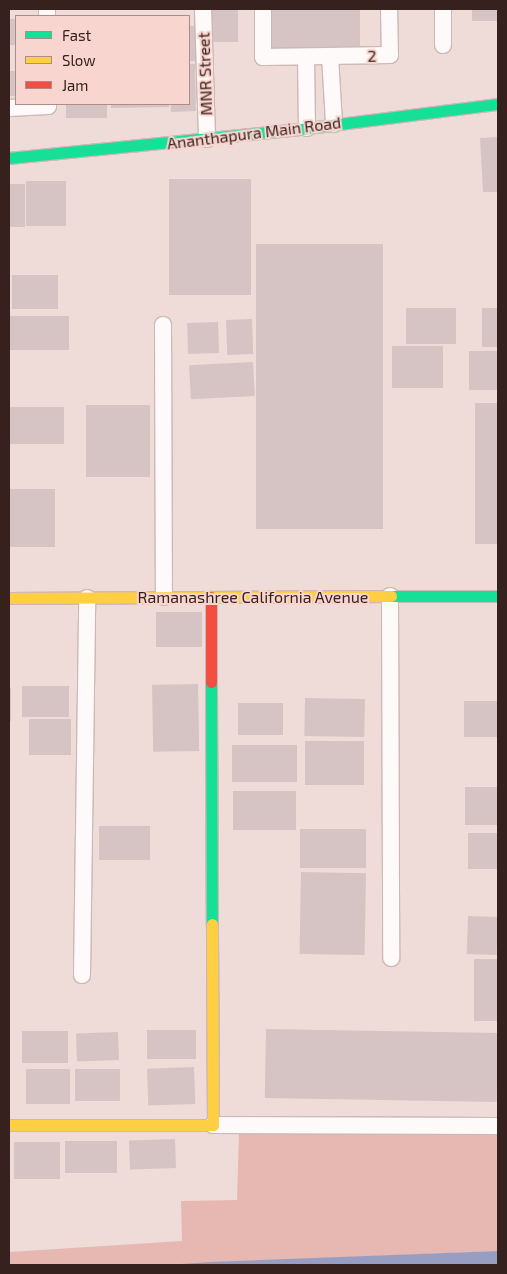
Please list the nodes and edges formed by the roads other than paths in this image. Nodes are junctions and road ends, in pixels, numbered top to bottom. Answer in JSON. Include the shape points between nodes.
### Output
{"nodes":[{"id":1,"x":203,"y":9,"type":"edge"},
{"id":2,"x":263,"y":9,"type":"edge"},
{"id":3,"x":390,"y":9,"type":"edge"},
{"id":4,"x":443,"y":9,"type":"edge"},
{"id":5,"x":443,"y":45,"type":"dead end"},
{"id":6,"x":330,"y":56,"type":"junction"},
{"id":7,"x":306,"y":57,"type":"junction"},
{"id":8,"x":498,"y":104,"type":"edge"},
{"id":9,"x":48,"y":105,"type":"edge"},
{"id":10,"x":9,"y":108,"type":"edge"},
{"id":11,"x":334,"y":124,"type":"junction"},
{"id":12,"x":307,"y":128,"type":"junction"},
{"id":13,"x":207,"y":139,"type":"junction"},
{"id":14,"x":9,"y":158,"type":"edge"},
{"id":15,"x":163,"y":325,"type":"dead end"},
{"id":16,"x":390,"y":596,"type":"junction"},
{"id":17,"x":498,"y":596,"type":"edge"},
{"id":18,"x":164,"y":597,"type":"junction"},
{"id":19,"x":211,"y":597,"type":"junction"},
{"id":20,"x":9,"y":598,"type":"edge"},
{"id":21,"x":87,"y":598,"type":"junction"},
{"id":22,"x":391,"y":958,"type":"dead end"},
{"id":23,"x":82,"y":975,"type":"dead end"},
{"id":24,"x":9,"y":1125,"type":"edge"},
{"id":25,"x":212,"y":1125,"type":"junction"},
{"id":26,"x":498,"y":1126,"type":"edge"}],
"edges":[{"from":1,"to":13,"type":"street","name":"MNR Street"},
{"from":2,"to":7,"type":"street","name":"2","via":[[263,57]]},
{"from":3,"to":6,"type":"street","name":"2","via":[[390,56]]},
{"from":4,"to":5,"type":"street"},
{"from":6,"to":7,"type":"street","name":"2"},
{"from":6,"to":11,"type":"street"},
{"from":7,"to":12,"type":"street"},
{"from":8,"to":11,"type":"street","name":"Ananthapura Main Road"},
{"from":9,"to":10,"type":"street"},
{"from":11,"to":12,"type":"street","name":"Ananthapura Main Road"},
{"from":12,"to":13,"type":"street","name":"Ananthapura Main Road"},
{"from":13,"to":14,"type":"street","name":"Ananthapura Main Road"},
{"from":15,"to":18,"type":"street"},
{"from":16,"to":17,"type":"street","name":"Ramanashree California Avenue"},
{"from":16,"to":19,"type":"street","name":"Ramanashree California Avenue"},
{"from":16,"to":22,"type":"street"},
{"from":18,"to":19,"type":"street","name":"Ramanashree California Avenue"},
{"from":18,"to":21,"type":"street","name":"Ramanashree California Avenue"},
{"from":19,"to":25,"type":"street"},
{"from":20,"to":21,"type":"street","name":"Ramanashree California Avenue"},
{"from":21,"to":23,"type":"street"},
{"from":24,"to":25,"type":"street"},
{"from":25,"to":26,"type":"street"}]}
